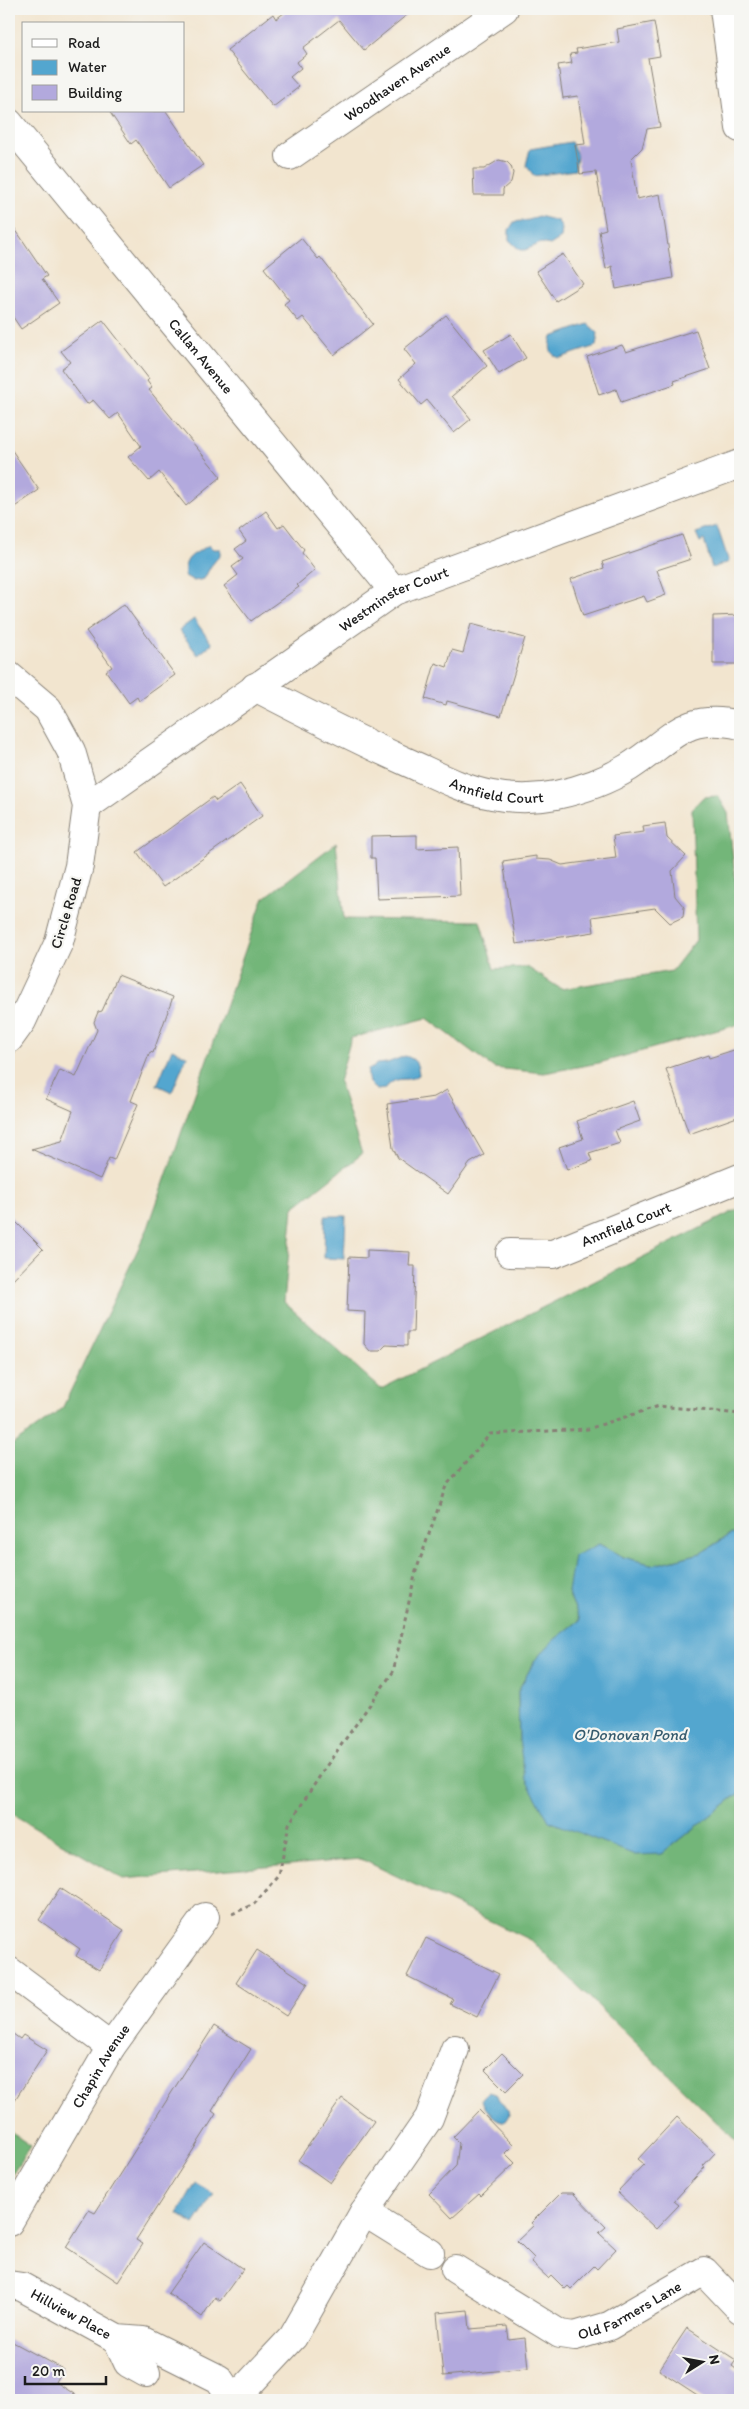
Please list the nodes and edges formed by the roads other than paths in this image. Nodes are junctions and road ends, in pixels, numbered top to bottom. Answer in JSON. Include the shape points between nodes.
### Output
{"nodes":[{"id":1,"x":504,"y":9,"type":"edge"},
{"id":2,"x":724,"y":9,"type":"edge"},
{"id":3,"x":468,"y":19,"type":"edge"},
{"id":4,"x":9,"y":123,"type":"edge"},
{"id":5,"x":740,"y":128,"type":"edge"},
{"id":6,"x":290,"y":156,"type":"dead end"},
{"id":7,"x":740,"y":464,"type":"edge"},
{"id":8,"x":394,"y":591,"type":"junction"},
{"id":9,"x":9,"y":676,"type":"edge"},
{"id":10,"x":255,"y":687,"type":"junction"},
{"id":11,"x":740,"y":725,"type":"edge"},
{"id":12,"x":87,"y":806,"type":"junction"},
{"id":13,"x":9,"y":1040,"type":"edge"},
{"id":14,"x":740,"y":1178,"type":"edge"},
{"id":15,"x":510,"y":1253,"type":"dead end"},
{"id":16,"x":202,"y":1921,"type":"road end"},
{"id":17,"x":9,"y":1971,"type":"edge"},
{"id":18,"x":111,"y":2047,"type":"junction"},
{"id":19,"x":455,"y":2049,"type":"dead end"},
{"id":20,"x":364,"y":2212,"type":"junction"},
{"id":21,"x":9,"y":2222,"type":"edge"},
{"id":22,"x":430,"y":2253,"type":"dead end"},
{"id":23,"x":455,"y":2269,"type":"dead end"},
{"id":24,"x":9,"y":2285,"type":"edge"},
{"id":25,"x":740,"y":2309,"type":"edge"},
{"id":26,"x":117,"y":2339,"type":"junction"},
{"id":27,"x":146,"y":2373,"type":"dead end"},
{"id":28,"x":234,"y":2400,"type":"edge"}],
"edges":[{"from":1,"to":3,"type":"street","name":"Woodhaven Avenue"},
{"from":2,"to":5,"type":"street"},
{"from":3,"to":6,"type":"street","name":"Woodhaven Avenue"},
{"from":4,"to":8,"type":"street","name":"Callan Avenue"},
{"from":7,"to":8,"type":"street","name":"Westminster Court"},
{"from":8,"to":10,"type":"street","name":"Westminster Court"},
{"from":9,"to":12,"type":"street","via":[[48,709],[71,751]]},
{"from":10,"to":11,"type":"street","name":"Annfield Court","via":[[347,735],[438,776],[491,795],[525,798],[554,795],[586,786],[629,767],[683,728],[702,722]]},
{"from":10,"to":12,"type":"street","name":"Westminster Court"},
{"from":12,"to":13,"type":"street","name":"Circle Road","via":[[80,866],[59,942],[22,1021]]},
{"from":14,"to":15,"type":"street","name":"Annfield Court","via":[[553,1254]]},
{"from":16,"to":18,"type":"street","name":"Chapin Avenue"},
{"from":17,"to":18,"type":"street"},
{"from":18,"to":21,"type":"street","name":"Chapin Avenue"},
{"from":19,"to":20,"type":"street","via":[[429,2118]]},
{"from":20,"to":22,"type":"street"},
{"from":20,"to":28,"type":"street","via":[[293,2337]]},
{"from":23,"to":25,"type":"street","name":"Old Farmers Lane","via":[[560,2334],[575,2336],[609,2326],[704,2271]]},
{"from":24,"to":26,"type":"street","name":"Hillview Place","via":[[22,2287]]},
{"from":26,"to":27,"type":"street","via":[[128,2363]]},
{"from":26,"to":28,"type":"street","name":"Hillview Place","via":[[143,2341],[219,2379]]}]}
